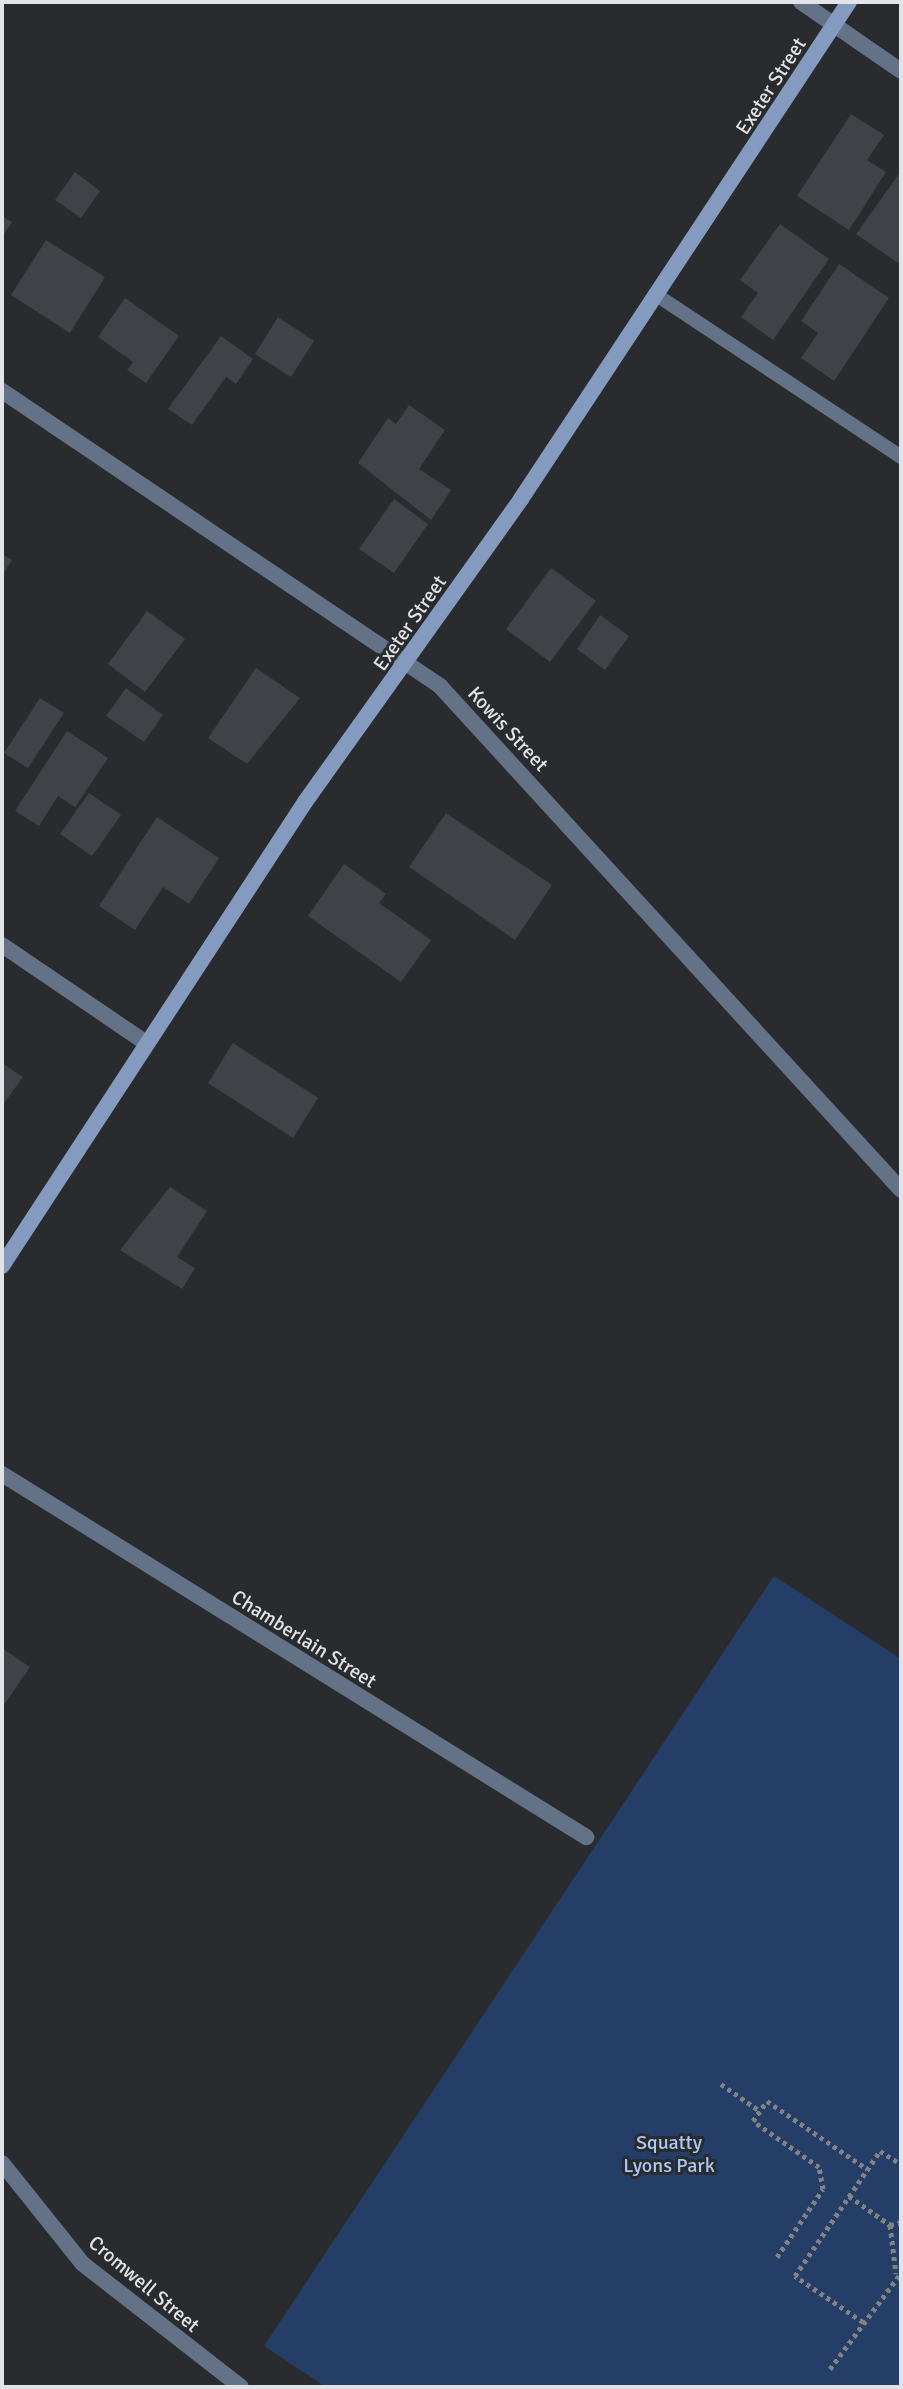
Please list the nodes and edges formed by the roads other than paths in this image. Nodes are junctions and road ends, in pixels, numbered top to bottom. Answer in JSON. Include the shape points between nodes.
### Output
{"nodes":[{"id":1,"x":801,"y":2,"type":"edge"},
{"id":2,"x":849,"y":2,"type":"edge"},
{"id":3,"x":834,"y":25,"type":"junction"},
{"id":4,"x":901,"y":71,"type":"edge"},
{"id":5,"x":655,"y":294,"type":"junction"},
{"id":6,"x":2,"y":391,"type":"edge"},
{"id":7,"x":901,"y":457,"type":"edge"},
{"id":8,"x":407,"y":663,"type":"junction"},
{"id":9,"x":2,"y":945,"type":"edge"},
{"id":10,"x":146,"y":1043,"type":"junction"},
{"id":11,"x":901,"y":1190,"type":"edge"},
{"id":12,"x":2,"y":1266,"type":"edge"},
{"id":13,"x":2,"y":1474,"type":"edge"},
{"id":14,"x":586,"y":1837,"type":"dead end"},
{"id":15,"x":2,"y":2163,"type":"edge"},
{"id":16,"x":241,"y":2387,"type":"edge"}],
"edges":[{"from":1,"to":3,"type":"street"},
{"from":2,"to":3,"type":"street","name":"Exeter Street"},
{"from":3,"to":4,"type":"street"},
{"from":3,"to":5,"type":"street","name":"Exeter Street"},
{"from":5,"to":7,"type":"lane"},
{"from":5,"to":8,"type":"street","name":"Exeter Street"},
{"from":6,"to":8,"type":"street","name":"Kowis Street"},
{"from":8,"to":10,"type":"street","name":"Exeter Street","via":[[305,802]]},
{"from":8,"to":11,"type":"street","name":"Kowis Street","via":[[440,686]]},
{"from":9,"to":10,"type":"street"},
{"from":10,"to":12,"type":"street","name":"Exeter Street"},
{"from":13,"to":14,"type":"street","name":"Chamberlain Street"},
{"from":15,"to":16,"type":"street","name":"Cromwell Street","via":[[83,2264]]}]}
